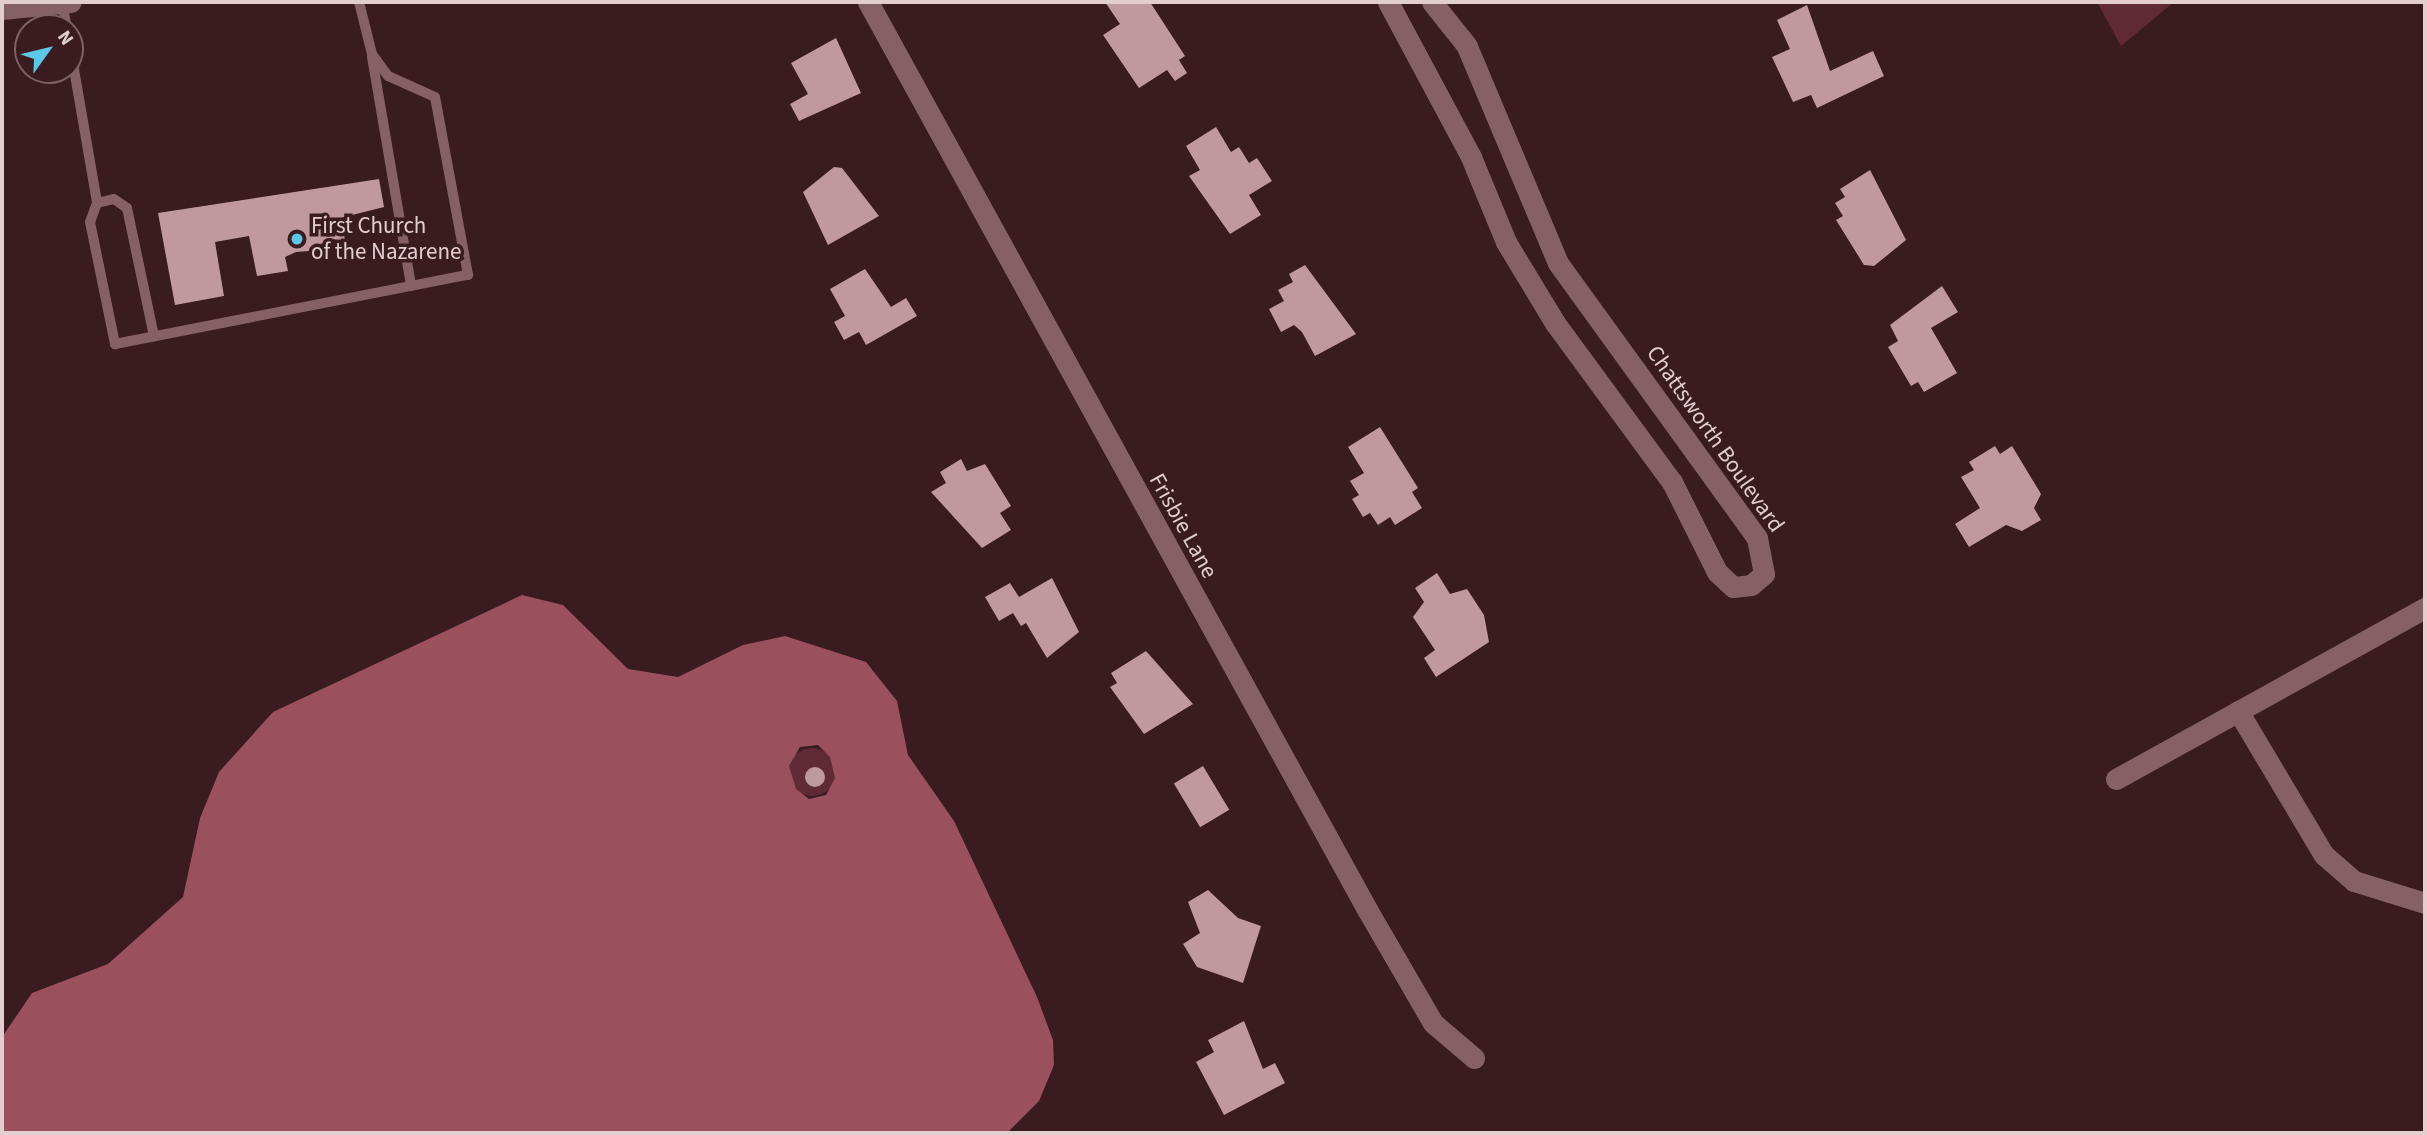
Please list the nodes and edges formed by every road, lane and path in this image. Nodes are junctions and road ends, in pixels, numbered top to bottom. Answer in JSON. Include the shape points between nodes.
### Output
{"nodes":[{"id":1,"x":71,"y":2,"type":"edge"},
{"id":2,"x":359,"y":2,"type":"edge"},
{"id":3,"x":868,"y":2,"type":"edge"},
{"id":4,"x":1388,"y":2,"type":"edge"},
{"id":5,"x":1433,"y":2,"type":"edge"},
{"id":6,"x":62,"y":3,"type":"edge"},
{"id":7,"x":2,"y":9,"type":"edge"},
{"id":8,"x":372,"y":54,"type":"junction"},
{"id":9,"x":77,"y":84,"type":"edge"},
{"id":10,"x":97,"y":203,"type":"junction"},
{"id":11,"x":411,"y":286,"type":"junction"},
{"id":12,"x":153,"y":336,"type":"junction"},
{"id":13,"x":2425,"y":608,"type":"edge"},
{"id":14,"x":2238,"y":711,"type":"junction"},
{"id":15,"x":2116,"y":779,"type":"dead end"},
{"id":16,"x":2425,"y":903,"type":"edge"},
{"id":17,"x":1474,"y":1058,"type":"dead end"}],
"edges":[{"from":1,"to":6,"type":"street"},
{"from":2,"to":8,"type":"lane"},
{"from":3,"to":17,"type":"street","name":"Frisbie Lane","via":[[1368,911],[1433,1023]]},
{"from":4,"to":5,"type":"street","name":"Chattsworth Boulevard","via":[[1471,157],[1506,242],[1555,323],[1672,482],[1717,572],[1733,587],[1751,585],[1764,575],[1757,538],[1558,263],[1467,46]]},
{"from":6,"to":7,"type":"street"},
{"from":8,"to":11,"type":"lane"},
{"from":8,"to":11,"type":"lane","via":[[388,76],[435,97],[468,275]]},
{"from":9,"to":10,"type":"lane"},
{"from":10,"to":12,"type":"lane","via":[[114,199],[127,208]]},
{"from":10,"to":12,"type":"lane","via":[[90,222],[115,344]]},
{"from":11,"to":12,"type":"lane"},
{"from":13,"to":14,"type":"street"},
{"from":14,"to":15,"type":"street"},
{"from":14,"to":16,"type":"street","via":[[2324,855],[2354,881]]}]}
